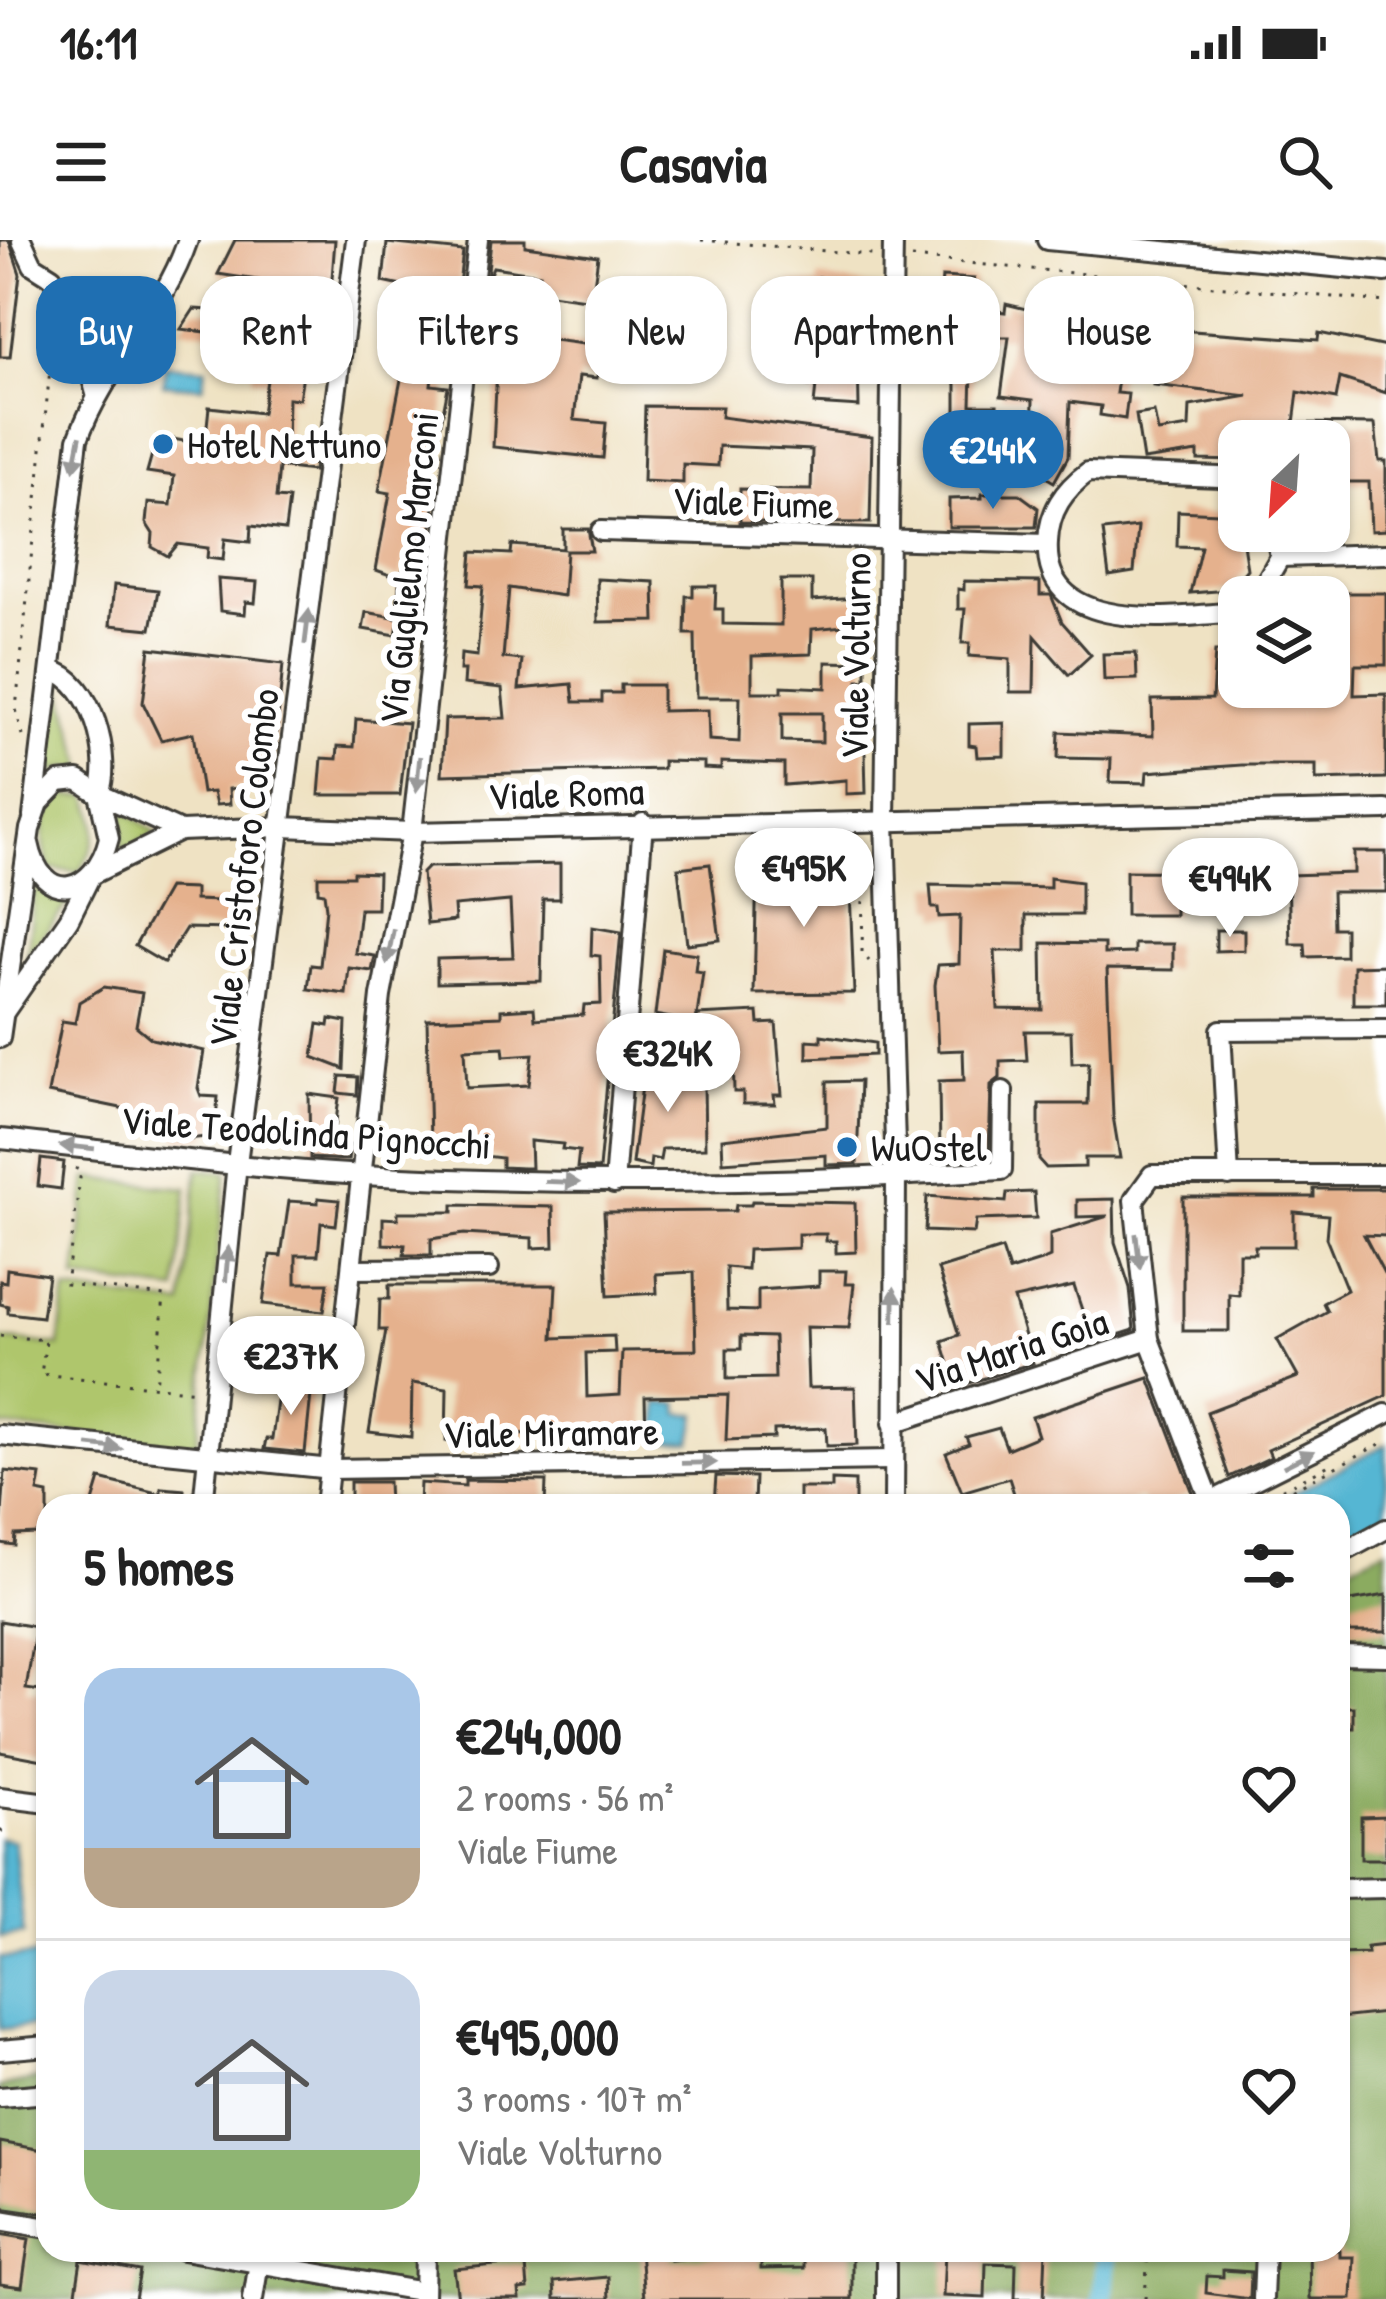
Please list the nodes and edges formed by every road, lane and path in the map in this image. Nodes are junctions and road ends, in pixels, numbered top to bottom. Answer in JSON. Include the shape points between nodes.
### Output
{"nodes":[{"id":1,"x":188,"y":240,"type":"edge"},
{"id":2,"x":356,"y":240,"type":"edge"},
{"id":3,"x":478,"y":240,"type":"edge"},
{"id":4,"x":700,"y":240,"type":"edge"},
{"id":5,"x":1047,"y":240,"type":"edge"},
{"id":6,"x":22,"y":242,"type":"edge"},
{"id":7,"x":893,"y":248,"type":"edge"},
{"id":8,"x":1255,"y":249,"type":"edge"},
{"id":9,"x":1386,"y":272,"type":"edge"},
{"id":10,"x":1386,"y":302,"type":"edge"},
{"id":11,"x":97,"y":397,"type":"junction"},
{"id":12,"x":1218,"y":477,"type":"edge"},
{"id":13,"x":601,"y":531,"type":"dead end"},
{"id":14,"x":890,"y":540,"type":"junction"},
{"id":15,"x":1047,"y":544,"type":"junction"},
{"id":16,"x":1279,"y":552,"type":"edge"},
{"id":17,"x":1386,"y":554,"type":"edge"},
{"id":18,"x":1280,"y":557,"type":"junction"},
{"id":19,"x":1269,"y":576,"type":"edge"},
{"id":20,"x":1218,"y":613,"type":"edge"},
{"id":21,"x":51,"y":670,"type":"junction"},
{"id":22,"x":99,"y":794,"type":"junction"},
{"id":23,"x":1386,"y":810,"type":"edge"},
{"id":24,"x":33,"y":816,"type":"junction"},
{"id":25,"x":885,"y":820,"type":"junction"},
{"id":26,"x":643,"y":823,"type":"junction"},
{"id":27,"x":282,"y":827,"type":"junction"},
{"id":28,"x":180,"y":830,"type":"junction"},
{"id":29,"x":412,"y":832,"type":"junction"},
{"id":30,"x":29,"y":843,"type":"junction"},
{"id":31,"x":92,"y":875,"type":"junction"},
{"id":32,"x":5,"y":1011,"type":"junction"},
{"id":33,"x":1386,"y":1029,"type":"edge"},
{"id":34,"x":0,"y":1038,"type":"edge"},
{"id":35,"x":1003,"y":1091,"type":"dead end"},
{"id":36,"x":0,"y":1139,"type":"edge"},
{"id":37,"x":66,"y":1146,"type":"junction"},
{"id":38,"x":237,"y":1163,"type":"junction"},
{"id":39,"x":361,"y":1175,"type":"junction"},
{"id":40,"x":1386,"y":1175,"type":"edge"},
{"id":41,"x":1229,"y":1176,"type":"junction"},
{"id":42,"x":896,"y":1177,"type":"junction"},
{"id":43,"x":614,"y":1184,"type":"junction"},
{"id":44,"x":489,"y":1268,"type":"dead end"},
{"id":45,"x":352,"y":1269,"type":"junction"},
{"id":46,"x":0,"y":1336,"type":"edge"},
{"id":47,"x":1149,"y":1339,"type":"junction"},
{"id":48,"x":155,"y":1387,"type":"junction"},
{"id":49,"x":215,"y":1393,"type":"junction"},
{"id":50,"x":1386,"y":1414,"type":"edge"},
{"id":51,"x":893,"y":1423,"type":"junction"},
{"id":52,"x":0,"y":1435,"type":"edge"},
{"id":53,"x":1386,"y":1438,"type":"edge"},
{"id":54,"x":209,"y":1460,"type":"junction"},
{"id":55,"x":893,"y":1460,"type":"junction"},
{"id":56,"x":331,"y":1469,"type":"junction"},
{"id":57,"x":205,"y":1494,"type":"edge"},
{"id":58,"x":327,"y":1494,"type":"edge"},
{"id":59,"x":894,"y":1494,"type":"edge"},
{"id":60,"x":1203,"y":1494,"type":"edge"},
{"id":61,"x":1226,"y":1494,"type":"edge"},
{"id":62,"x":1274,"y":1494,"type":"edge"},
{"id":63,"x":1282,"y":1494,"type":"edge"},
{"id":64,"x":1386,"y":1529,"type":"edge"},
{"id":65,"x":1350,"y":1548,"type":"edge"},
{"id":66,"x":1350,"y":1655,"type":"edge"},
{"id":67,"x":1386,"y":1656,"type":"edge"},
{"id":68,"x":0,"y":1797,"type":"edge"},
{"id":69,"x":36,"y":1802,"type":"edge"},
{"id":70,"x":1386,"y":1888,"type":"edge"},
{"id":71,"x":1350,"y":1889,"type":"edge"},
{"id":72,"x":36,"y":2047,"type":"edge"},
{"id":73,"x":0,"y":2050,"type":"edge"},
{"id":74,"x":36,"y":2094,"type":"edge"},
{"id":75,"x":0,"y":2097,"type":"edge"},
{"id":76,"x":0,"y":2220,"type":"edge"},
{"id":77,"x":36,"y":2226,"type":"edge"},
{"id":78,"x":259,"y":2262,"type":"edge"},
{"id":79,"x":285,"y":2262,"type":"edge"},
{"id":80,"x":425,"y":2262,"type":"edge"},
{"id":81,"x":886,"y":2262,"type":"edge"},
{"id":82,"x":1147,"y":2262,"type":"edge"},
{"id":83,"x":1265,"y":2262,"type":"edge"},
{"id":84,"x":424,"y":2296,"type":"edge"},
{"id":85,"x":253,"y":2299,"type":"edge"},
{"id":86,"x":886,"y":2299,"type":"edge"},
{"id":87,"x":1145,"y":2299,"type":"edge"},
{"id":88,"x":1263,"y":2299,"type":"edge"}],
"edges":[{"from":1,"to":11,"type":"street","via":[[164,295]]},
{"from":27,"to":2,"type":"street","name":"Viale Cristoforo Colombo","one_way":true},
{"from":3,"to":29,"type":"street","name":"Via Guglielmo Marconi","one_way":true},
{"from":4,"to":7,"type":"path"},
{"from":5,"to":8,"type":"street"},
{"from":6,"to":11,"type":"street","via":[[33,266],[52,277],[79,332]]},
{"from":7,"to":10,"type":"path"},
{"from":7,"to":14,"type":"street","name":"Viale Volturno"},
{"from":8,"to":9,"type":"street"},
{"from":11,"to":21,"type":"street","one_way":true,"via":[[76,451]]},
{"from":12,"to":15,"type":"street","via":[[1088,472],[1056,505]]},
{"from":13,"to":14,"type":"street","name":"Viale Fiume"},
{"from":14,"to":15,"type":"street","name":"Viale Fiume"},
{"from":14,"to":25,"type":"street","name":"Viale Volturno"},
{"from":15,"to":20,"type":"street","via":[[1053,576],[1074,602],[1154,617]]},
{"from":16,"to":18,"type":"street"},
{"from":17,"to":18,"type":"street"},
{"from":18,"to":19,"type":"street"},
{"from":21,"to":22,"type":"street","via":[[69,676],[82,694],[105,762]]},
{"from":21,"to":24,"type":"street"},
{"from":22,"to":24,"type":"street","via":[[78,780],[59,782]]},
{"from":22,"to":28,"type":"street","name":"Viale Roma"},
{"from":22,"to":31,"type":"street","via":[[109,838]]},
{"from":23,"to":25,"type":"street","name":"Viale Roma"},
{"from":24,"to":30,"type":"street"},
{"from":25,"to":26,"type":"street","name":"Viale Roma"},
{"from":25,"to":42,"type":"street","name":"Viale Volturno"},
{"from":26,"to":29,"type":"street","name":"Viale Roma"},
{"from":26,"to":43,"type":"street"},
{"from":27,"to":28,"type":"street","name":"Viale Roma"},
{"from":27,"to":29,"type":"street","name":"Viale Roma"},
{"from":27,"to":38,"type":"street","name":"Viale Cristoforo Colombo"},
{"from":28,"to":31,"type":"street","name":"Viale Roma"},
{"from":29,"to":39,"type":"street","name":"Via Guglielmo Marconi","one_way":true,"via":[[381,995]]},
{"from":30,"to":31,"type":"street","via":[[52,884],[71,887]]},
{"from":30,"to":32,"type":"street"},
{"from":31,"to":32,"type":"street"},
{"from":32,"to":34,"type":"street"},
{"from":33,"to":41,"type":"street","via":[[1221,1030]]},
{"from":35,"to":42,"type":"street","name":"Viale Teodolinda Pignocchi","via":[[1002,1170]]},
{"from":36,"to":37,"type":"street","name":"Viale Teodolinda Pignocchi"},
{"from":38,"to":37,"type":"street","name":"Viale Teodolinda Pignocchi","one_way":true},
{"from":37,"to":48,"type":"path","via":[[81,1171],[66,1284],[164,1296]]},
{"from":38,"to":39,"type":"street","name":"Viale Teodolinda Pignocchi"},
{"from":49,"to":38,"type":"street","name":"Viale Cristoforo Colombo","one_way":true},
{"from":39,"to":43,"type":"street","name":"Viale Teodolinda Pignocchi","one_way":true},
{"from":39,"to":45,"type":"street","name":"Via Guglielmo Marconi"},
{"from":40,"to":41,"type":"street"},
{"from":41,"to":47,"type":"street","one_way":true,"via":[[1152,1175],[1134,1200]]},
{"from":42,"to":43,"type":"street","name":"Viale Teodolinda Pignocchi"},
{"from":51,"to":42,"type":"street","name":"Viale Volturno","one_way":true},
{"from":44,"to":45,"type":"street"},
{"from":45,"to":56,"type":"street","name":"Via Guglielmo Marconi"},
{"from":46,"to":48,"type":"path","via":[[46,1340],[40,1374]]},
{"from":47,"to":51,"type":"street","name":"Via Maria Goia"},
{"from":47,"to":60,"type":"street"},
{"from":48,"to":49,"type":"path"},
{"from":49,"to":54,"type":"street","name":"Viale Cristoforo Colombo"},
{"from":61,"to":50,"type":"street","one_way":true},
{"from":51,"to":55,"type":"street","name":"Viale Volturno"},
{"from":52,"to":54,"type":"street","name":"Viale Miramare","one_way":true},
{"from":53,"to":62,"type":"path"},
{"from":53,"to":63,"type":"path"},
{"from":54,"to":56,"type":"street","name":"Viale Miramare"},
{"from":54,"to":57,"type":"street","name":"Viale Cristoforo Colombo"},
{"from":56,"to":55,"type":"street","name":"Viale Miramare","one_way":true},
{"from":55,"to":59,"type":"street","name":"Viale Volturno"},
{"from":56,"to":58,"type":"street","name":"Via Guglielmo Marconi"},
{"from":64,"to":65,"type":"street"},
{"from":66,"to":67,"type":"street"},
{"from":68,"to":69,"type":"street"},
{"from":70,"to":71,"type":"street"},
{"from":72,"to":73,"type":"street"},
{"from":74,"to":75,"type":"street"},
{"from":76,"to":77,"type":"street"},
{"from":78,"to":85,"type":"street"},
{"from":79,"to":84,"type":"street"},
{"from":80,"to":84,"type":"street"},
{"from":81,"to":86,"type":"street"},
{"from":82,"to":87,"type":"path"},
{"from":83,"to":88,"type":"street"}]}
